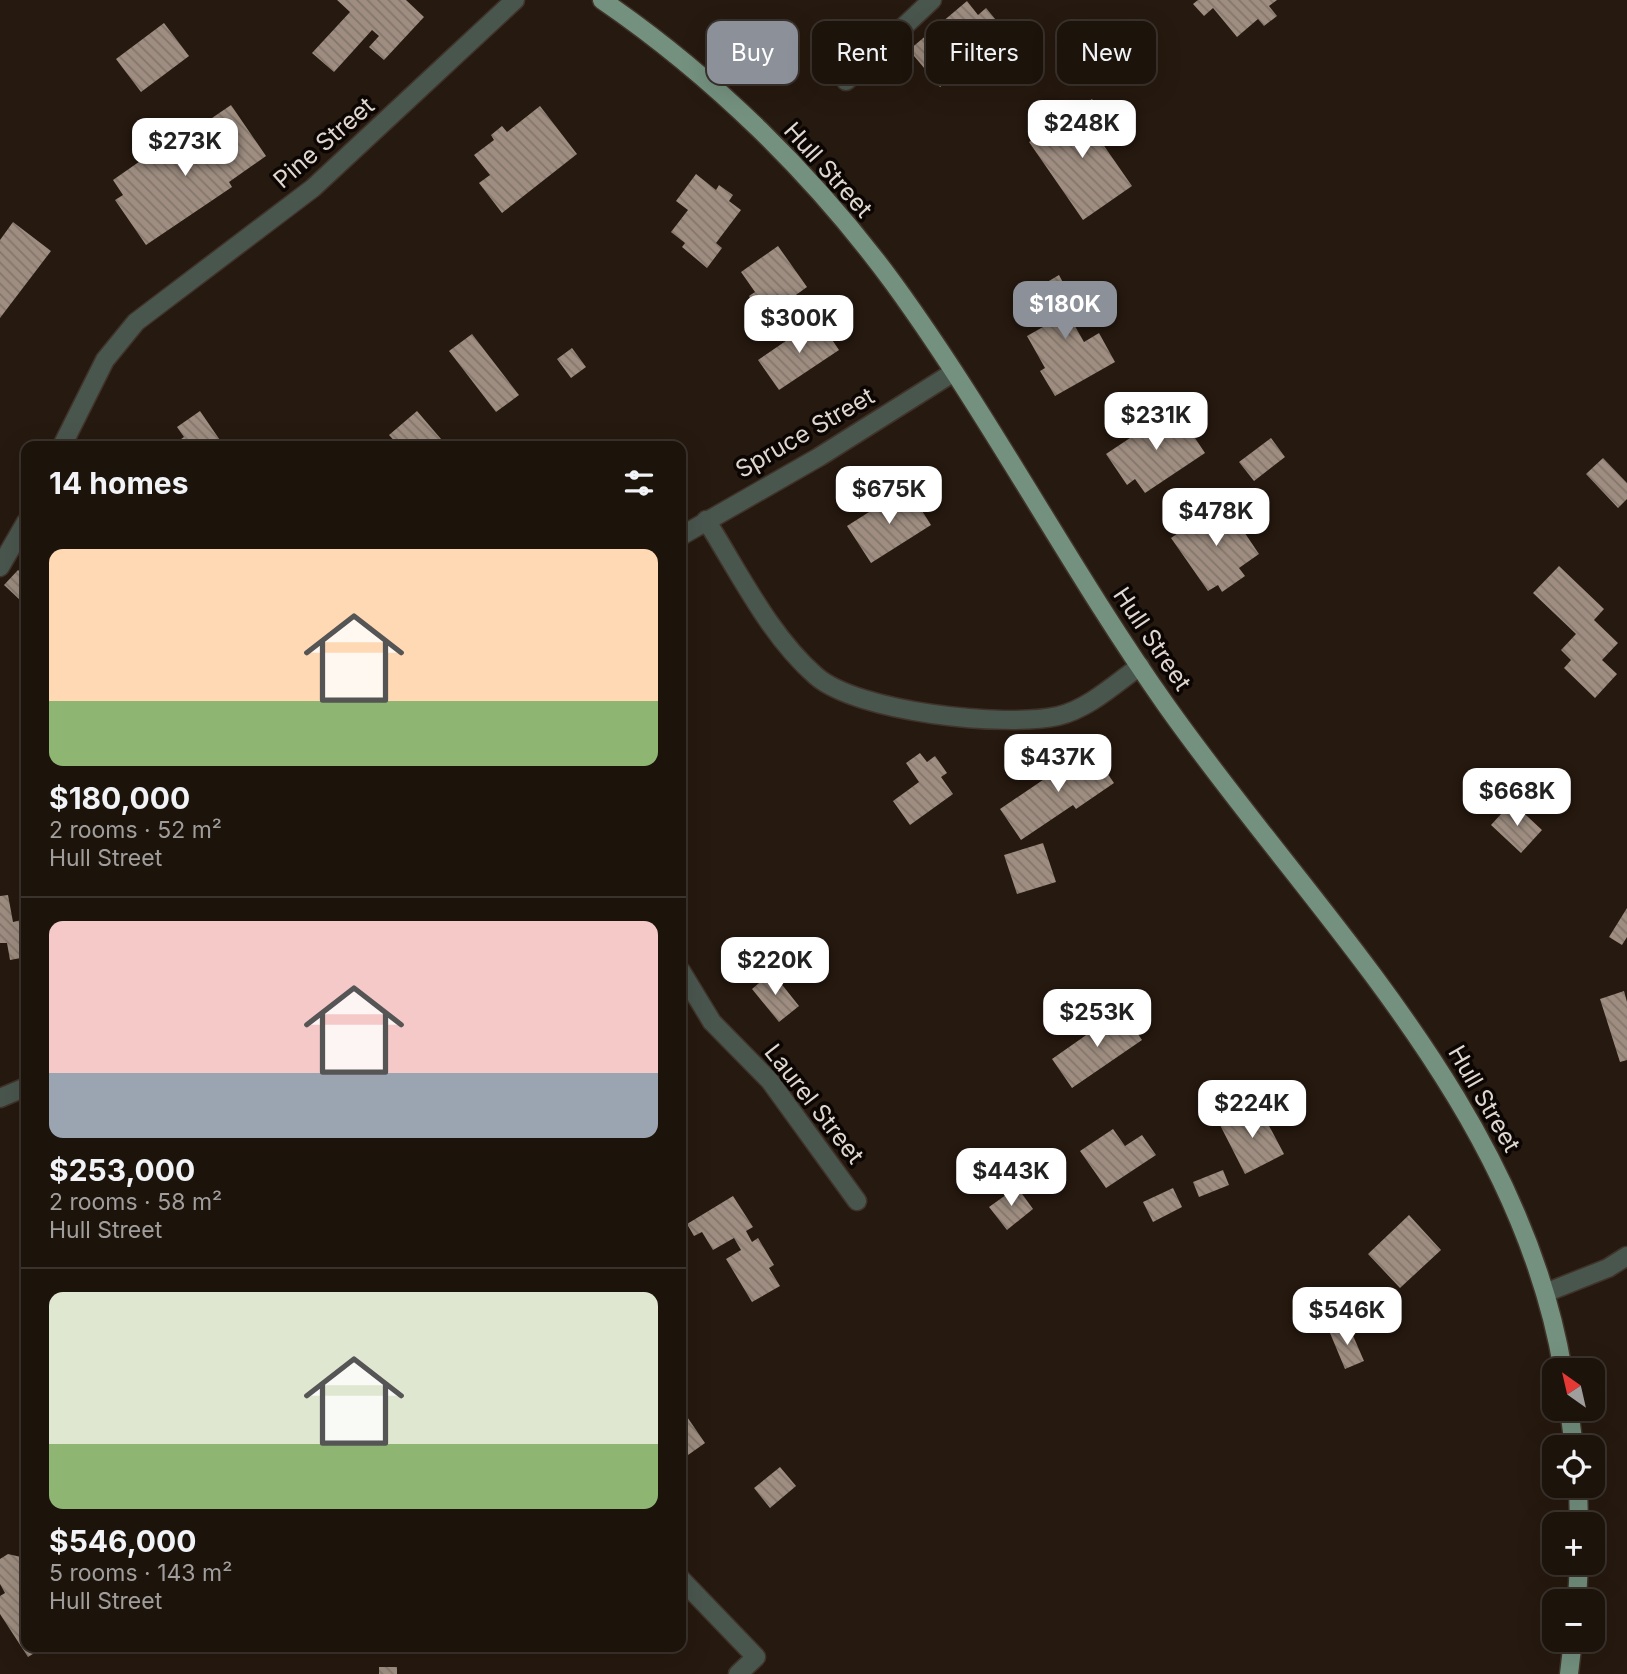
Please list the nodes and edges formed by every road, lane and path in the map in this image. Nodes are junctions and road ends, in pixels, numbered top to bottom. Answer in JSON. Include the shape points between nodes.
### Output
{"nodes":[{"id":1,"x":515,"y":0,"type":"edge"},
{"id":2,"x":602,"y":0,"type":"edge"},
{"id":3,"x":932,"y":0,"type":"edge"},
{"id":4,"x":910,"y":21,"type":"edge"},
{"id":5,"x":954,"y":372,"type":"junction"},
{"id":6,"x":64,"y":441,"type":"edge"},
{"id":7,"x":706,"y":520,"type":"junction"},
{"id":8,"x":21,"y":531,"type":"edge"},
{"id":9,"x":686,"y":533,"type":"edge"},
{"id":10,"x":0,"y":567,"type":"edge"},
{"id":11,"x":1140,"y":666,"type":"junction"},
{"id":12,"x":686,"y":979,"type":"edge"},
{"id":13,"x":21,"y":1089,"type":"edge"},
{"id":14,"x":0,"y":1098,"type":"edge"},
{"id":15,"x":857,"y":1201,"type":"dead end"},
{"id":16,"x":1627,"y":1256,"type":"edge"},
{"id":17,"x":1545,"y":1293,"type":"junction"},
{"id":18,"x":1560,"y":1358,"type":"edge"},
{"id":19,"x":686,"y":1584,"type":"edge"},
{"id":20,"x":1572,"y":1652,"type":"edge"},
{"id":21,"x":738,"y":1674,"type":"edge"},
{"id":22,"x":1569,"y":1674,"type":"edge"}],
"edges":[{"from":1,"to":6,"type":"street","name":"Pine Street","via":[[313,188],[136,322],[105,360]]},
{"from":2,"to":5,"type":"main road","name":"Hull Street","via":[[698,74],[796,169],[891,280]]},
{"from":3,"to":4,"type":"street"},
{"from":5,"to":7,"type":"street","name":"Spruce Street","via":[[819,457]]},
{"from":5,"to":11,"type":"main road","name":"Hull Street"},
{"from":7,"to":9,"type":"street","name":"Spruce Street"},
{"from":7,"to":11,"type":"street","via":[[800,661],[838,691],[864,701],[994,719],[1058,716],[1089,702]]},
{"from":8,"to":10,"type":"street"},
{"from":11,"to":17,"type":"main road","name":"Hull Street","via":[[1441,1069],[1512,1201]]},
{"from":12,"to":15,"type":"street","name":"Laurel Street","via":[[712,1022],[770,1081]]},
{"from":13,"to":14,"type":"street"},
{"from":16,"to":17,"type":"street"},
{"from":17,"to":18,"type":"main road","name":"Hull Street"},
{"from":19,"to":21,"type":"street","via":[[756,1657]]},
{"from":20,"to":22,"type":"main road"}]}
